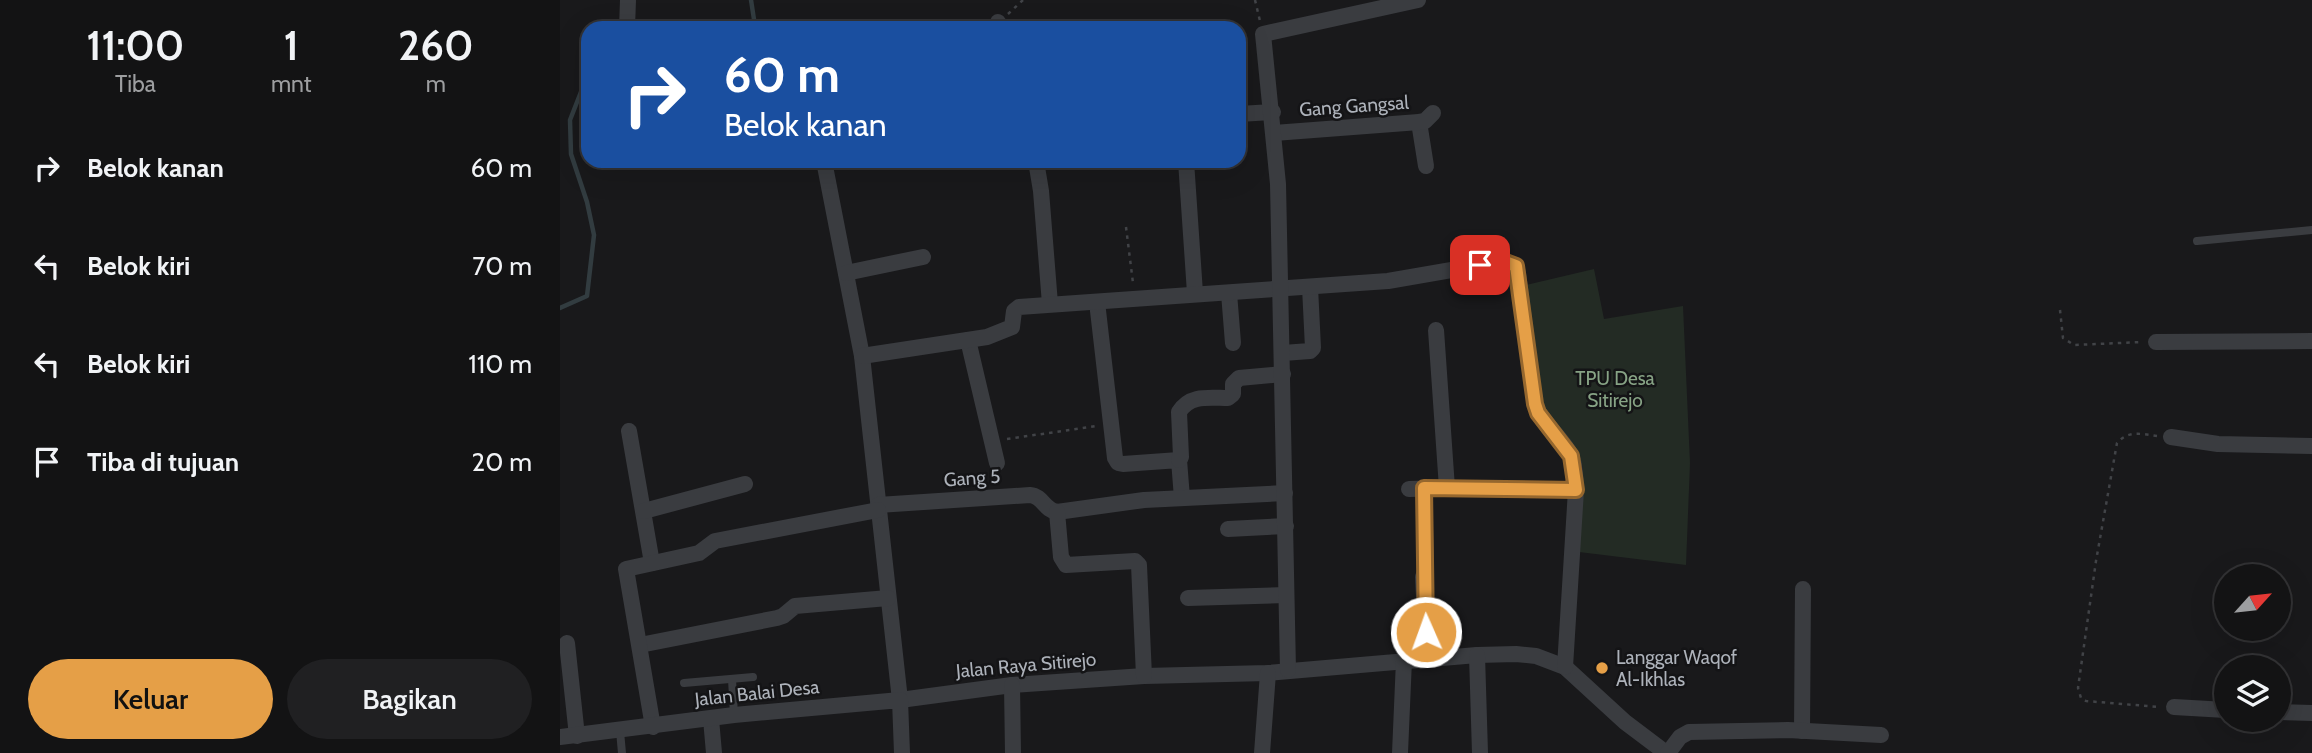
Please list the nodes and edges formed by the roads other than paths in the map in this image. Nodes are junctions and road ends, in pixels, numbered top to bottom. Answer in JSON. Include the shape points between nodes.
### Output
{"nodes":[{"id":1,"x":628,"y":0,"type":"edge"},
{"id":2,"x":1418,"y":0,"type":"edge"},
{"id":3,"x":627,"y":21,"type":"edge"},
{"id":4,"x":1273,"y":113,"type":"junction"},
{"id":5,"x":1433,"y":113,"type":"dead end"},
{"id":6,"x":1246,"y":114,"type":"edge"},
{"id":7,"x":1419,"y":122,"type":"junction"},
{"id":8,"x":1274,"y":133,"type":"junction"},
{"id":9,"x":1426,"y":166,"type":"dead end"},
{"id":10,"x":825,"y":168,"type":"edge"},
{"id":11,"x":1037,"y":168,"type":"edge"},
{"id":12,"x":1186,"y":168,"type":"edge"},
{"id":13,"x":2312,"y":230,"type":"edge"},
{"id":14,"x":2197,"y":241,"type":"dead end"},
{"id":15,"x":923,"y":257,"type":"dead end"},
{"id":16,"x":846,"y":272,"type":"junction"},
{"id":17,"x":1310,"y":287,"type":"junction"},
{"id":18,"x":1282,"y":288,"type":"junction"},
{"id":19,"x":1195,"y":293,"type":"junction"},
{"id":20,"x":1230,"y":293,"type":"junction"},
{"id":21,"x":1097,"y":302,"type":"junction"},
{"id":22,"x":1050,"y":304,"type":"junction"},
{"id":23,"x":1436,"y":330,"type":"dead end"},
{"id":24,"x":968,"y":340,"type":"junction"},
{"id":25,"x":2312,"y":341,"type":"edge"},
{"id":26,"x":2156,"y":342,"type":"road end"},
{"id":27,"x":1233,"y":343,"type":"dead end"},
{"id":28,"x":1283,"y":353,"type":"junction"},
{"id":29,"x":862,"y":356,"type":"junction"},
{"id":30,"x":1283,"y":374,"type":"junction"},
{"id":31,"x":629,"y":431,"type":"dead end"},
{"id":32,"x":2171,"y":437,"type":"road end"},
{"id":33,"x":2312,"y":446,"type":"edge"},
{"id":34,"x":1179,"y":460,"type":"junction"},
{"id":35,"x":997,"y":463,"type":"dead end"},
{"id":36,"x":745,"y":484,"type":"dead end"},
{"id":37,"x":1447,"y":488,"type":"junction"},
{"id":38,"x":1576,"y":490,"type":"junction"},
{"id":39,"x":1285,"y":493,"type":"junction"},
{"id":40,"x":1182,"y":498,"type":"junction"},
{"id":41,"x":878,"y":508,"type":"junction"},
{"id":42,"x":644,"y":510,"type":"junction"},
{"id":43,"x":1059,"y":512,"type":"junction"},
{"id":44,"x":1286,"y":526,"type":"junction"},
{"id":45,"x":1228,"y":529,"type":"dead end"},
{"id":46,"x":652,"y":563,"type":"junction"},
{"id":47,"x":1803,"y":589,"type":"dead end"},
{"id":48,"x":1286,"y":596,"type":"junction"},
{"id":49,"x":888,"y":598,"type":"junction"},
{"id":50,"x":1188,"y":598,"type":"dead end"},
{"id":51,"x":567,"y":643,"type":"dead end"},
{"id":52,"x":640,"y":645,"type":"junction"},
{"id":53,"x":1478,"y":655,"type":"junction"},
{"id":54,"x":1427,"y":659,"type":"junction"},
{"id":55,"x":1404,"y":660,"type":"junction"},
{"id":56,"x":1565,"y":667,"type":"junction"},
{"id":57,"x":1288,"y":670,"type":"junction"},
{"id":58,"x":1269,"y":673,"type":"junction"},
{"id":59,"x":1144,"y":676,"type":"junction"},
{"id":60,"x":753,"y":677,"type":"dead end"},
{"id":61,"x":732,"y":679,"type":"junction"},
{"id":62,"x":684,"y":683,"type":"dead end"},
{"id":63,"x":1012,"y":685,"type":"junction"},
{"id":64,"x":900,"y":700,"type":"junction"},
{"id":65,"x":2174,"y":707,"type":"road end"},
{"id":66,"x":2214,"y":709,"type":"edge"},
{"id":67,"x":2291,"y":712,"type":"edge"},
{"id":68,"x":2312,"y":713,"type":"edge"},
{"id":69,"x":734,"y":715,"type":"junction"},
{"id":70,"x":711,"y":719,"type":"junction"},
{"id":71,"x":653,"y":727,"type":"junction"},
{"id":72,"x":620,"y":731,"type":"junction"},
{"id":73,"x":1802,"y":731,"type":"junction"},
{"id":74,"x":1881,"y":735,"type":"dead end"},
{"id":75,"x":568,"y":737,"type":"edge"},
{"id":76,"x":622,"y":753,"type":"edge"},
{"id":77,"x":714,"y":753,"type":"edge"},
{"id":78,"x":902,"y":753,"type":"edge"},
{"id":79,"x":1013,"y":753,"type":"edge"},
{"id":80,"x":1262,"y":753,"type":"edge"},
{"id":81,"x":1401,"y":753,"type":"edge"},
{"id":82,"x":1480,"y":753,"type":"edge"},
{"id":83,"x":1667,"y":753,"type":"edge"}],
"edges":[{"from":1,"to":3,"type":"street"},
{"from":2,"to":4,"type":"street","via":[[1263,34]]},
{"from":4,"to":6,"type":"street"},
{"from":4,"to":8,"type":"street"},
{"from":5,"to":7,"type":"street","name":"Gang Gangsal"},
{"from":7,"to":8,"type":"street","name":"Gang Gangsal"},
{"from":7,"to":9,"type":"street"},
{"from":8,"to":18,"type":"street"},
{"from":10,"to":16,"type":"street"},
{"from":11,"to":22,"type":"street"},
{"from":12,"to":19,"type":"street"},
{"from":13,"to":14,"type":"lane"},
{"from":15,"to":16,"type":"street"},
{"from":16,"to":29,"type":"street"},
{"from":17,"to":18,"type":"street"},
{"from":17,"to":28,"type":"street","via":[[1311,350]]},
{"from":17,"to":38,"type":"street","via":[[1388,281],[1503,261],[1516,266],[1535,404],[1571,456]]},
{"from":18,"to":20,"type":"street"},
{"from":18,"to":28,"type":"street"},
{"from":19,"to":20,"type":"street"},
{"from":19,"to":21,"type":"street"},
{"from":20,"to":27,"type":"street"},
{"from":21,"to":22,"type":"street"},
{"from":21,"to":34,"type":"street","via":[[1115,458],[1118,463]]},
{"from":22,"to":24,"type":"street","via":[[1019,307],[1009,329]]},
{"from":23,"to":37,"type":"street"},
{"from":24,"to":29,"type":"street"},
{"from":24,"to":35,"type":"street"},
{"from":25,"to":26,"type":"street"},
{"from":28,"to":30,"type":"street"},
{"from":29,"to":41,"type":"street"},
{"from":30,"to":34,"type":"street","via":[[1239,378],[1228,398],[1186,402],[1179,412]]},
{"from":30,"to":39,"type":"street"},
{"from":31,"to":42,"type":"street"},
{"from":32,"to":33,"type":"street","via":[[2218,444]]},
{"from":34,"to":40,"type":"street"},
{"from":36,"to":42,"type":"street"},
{"from":37,"to":38,"type":"street"},
{"from":37,"to":54,"type":"street","via":[[1416,489],[1426,569]]},
{"from":38,"to":56,"type":"street"},
{"from":39,"to":40,"type":"street"},
{"from":39,"to":44,"type":"street"},
{"from":40,"to":43,"type":"street"},
{"from":41,"to":43,"type":"street","name":"Gang 5","via":[[1030,495]]},
{"from":41,"to":46,"type":"street","name":"Gang 5","via":[[715,541],[699,553]]},
{"from":41,"to":49,"type":"street"},
{"from":42,"to":46,"type":"street"},
{"from":43,"to":59,"type":"street","via":[[1061,557],[1066,565],[1135,561],[1139,565]]},
{"from":44,"to":45,"type":"street"},
{"from":44,"to":48,"type":"street"},
{"from":46,"to":52,"type":"street","name":"Gang 5","via":[[626,569]]},
{"from":47,"to":73,"type":"street"},
{"from":48,"to":50,"type":"street"},
{"from":48,"to":57,"type":"street"},
{"from":49,"to":52,"type":"street","via":[[795,606],[783,616]]},
{"from":49,"to":64,"type":"street"},
{"from":51,"to":75,"type":"street"},
{"from":52,"to":71,"type":"street"},
{"from":53,"to":54,"type":"street","name":"Jalan Raya Sitirejo"},
{"from":53,"to":56,"type":"street","name":"Jalan Raya Sitirejo","via":[[1536,656]]},
{"from":53,"to":82,"type":"street"},
{"from":54,"to":55,"type":"street","name":"Jalan Raya Sitirejo"},
{"from":55,"to":57,"type":"street","name":"Jalan Raya Sitirejo"},
{"from":55,"to":81,"type":"street"},
{"from":56,"to":83,"type":"street","name":"Jalan Raya Sitirejo"},
{"from":57,"to":58,"type":"street","name":"Jalan Raya Sitirejo"},
{"from":58,"to":59,"type":"street","name":"Jalan Raya Sitirejo"},
{"from":58,"to":80,"type":"street"},
{"from":59,"to":63,"type":"street","name":"Jalan Raya Sitirejo"},
{"from":60,"to":61,"type":"lane"},
{"from":61,"to":62,"type":"lane"},
{"from":61,"to":69,"type":"lane"},
{"from":63,"to":64,"type":"street","name":"Jalan Raya Sitirejo"},
{"from":63,"to":79,"type":"street"},
{"from":64,"to":69,"type":"street","name":"Jalan Balai Desa"},
{"from":64,"to":78,"type":"street"},
{"from":65,"to":66,"type":"street"},
{"from":67,"to":68,"type":"street"},
{"from":69,"to":70,"type":"street","name":"Jalan Balai Desa"},
{"from":70,"to":71,"type":"street","name":"Jalan Balai Desa"},
{"from":70,"to":77,"type":"street"},
{"from":71,"to":72,"type":"street","name":"Jalan Balai Desa"},
{"from":72,"to":75,"type":"street","name":"Jalan Balai Desa"},
{"from":72,"to":76,"type":"lane"},
{"from":73,"to":74,"type":"street"},
{"from":73,"to":83,"type":"street","via":[[1689,732]]}]}
